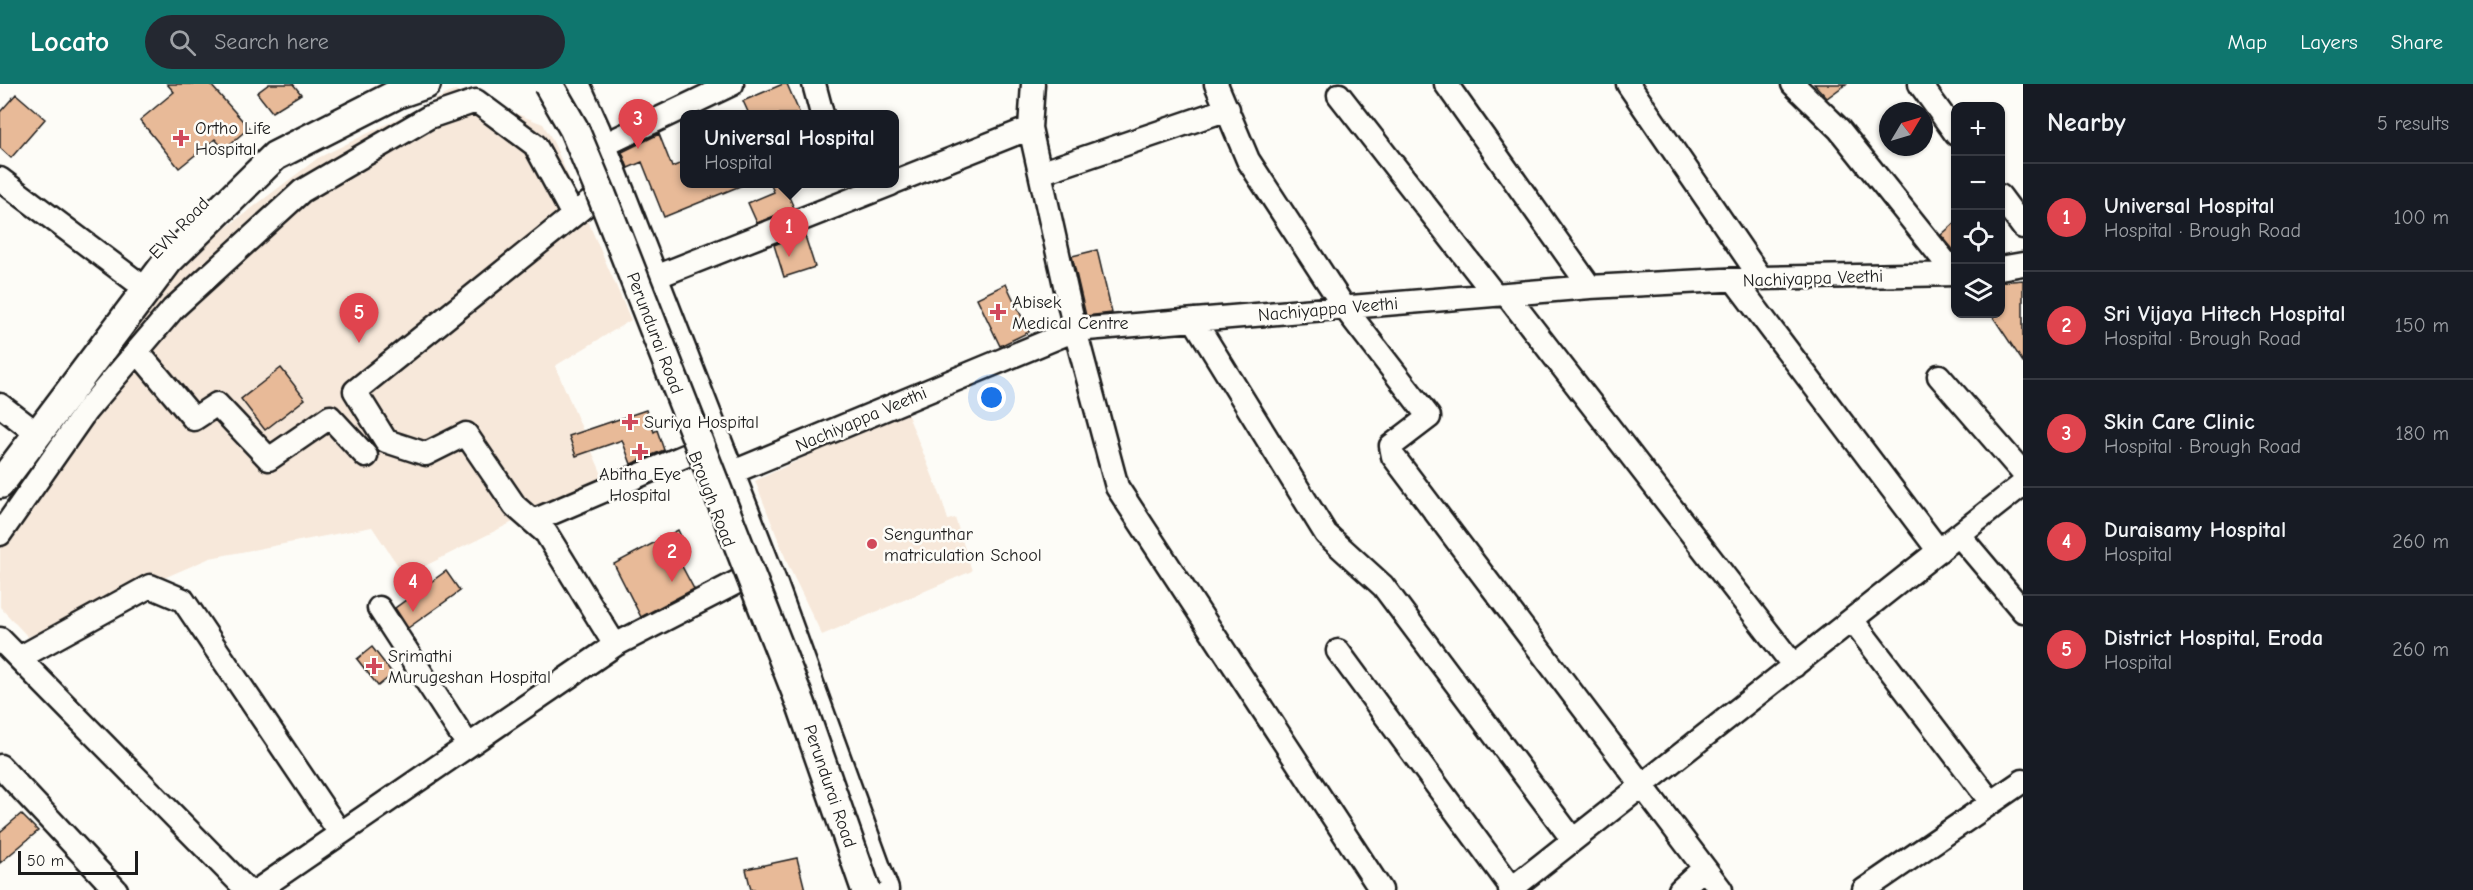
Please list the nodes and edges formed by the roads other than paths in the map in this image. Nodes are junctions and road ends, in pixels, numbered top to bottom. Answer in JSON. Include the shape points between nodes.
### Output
{"nodes":[{"id":1,"x":388,"y":84,"type":"edge"},
{"id":2,"x":426,"y":84,"type":"edge"},
{"id":3,"x":535,"y":84,"type":"edge"},
{"id":4,"x":732,"y":84,"type":"edge"},
{"id":5,"x":814,"y":84,"type":"edge"},
{"id":6,"x":1033,"y":84,"type":"edge"},
{"id":7,"x":1216,"y":84,"type":"edge"},
{"id":8,"x":1446,"y":84,"type":"edge"},
{"id":9,"x":1628,"y":84,"type":"edge"},
{"id":10,"x":1793,"y":84,"type":"edge"},
{"id":11,"x":1920,"y":84,"type":"edge"},
{"id":12,"x":561,"y":88,"type":"edge"},
{"id":13,"x":1339,"y":94,"type":"dead end"},
{"id":14,"x":1228,"y":109,"type":"junction"},
{"id":15,"x":821,"y":110,"type":"edge"},
{"id":16,"x":1951,"y":127,"type":"edge"},
{"id":17,"x":1030,"y":128,"type":"junction"},
{"id":18,"x":602,"y":147,"type":"junction"},
{"id":19,"x":1040,"y":173,"type":"junction"},
{"id":20,"x":0,"y":179,"type":"edge"},
{"id":21,"x":899,"y":180,"type":"edge"},
{"id":22,"x":868,"y":188,"type":"edge"},
{"id":23,"x":848,"y":192,"type":"edge"},
{"id":24,"x":596,"y":197,"type":"junction"},
{"id":25,"x":2005,"y":202,"type":"edge"},
{"id":26,"x":573,"y":215,"type":"junction"},
{"id":27,"x":2023,"y":227,"type":"edge"},
{"id":28,"x":2023,"y":264,"type":"edge"},
{"id":29,"x":2005,"y":267,"type":"edge"},
{"id":30,"x":1951,"y":269,"type":"edge"},
{"id":31,"x":1951,"y":274,"type":"edge"},
{"id":32,"x":653,"y":278,"type":"junction"},
{"id":33,"x":1761,"y":278,"type":"junction"},
{"id":34,"x":134,"y":280,"type":"junction"},
{"id":35,"x":1735,"y":281,"type":"junction"},
{"id":36,"x":1590,"y":287,"type":"junction"},
{"id":37,"x":1501,"y":295,"type":"junction"},
{"id":38,"x":1344,"y":308,"type":"junction"},
{"id":39,"x":1194,"y":320,"type":"junction"},
{"id":40,"x":1075,"y":330,"type":"junction"},
{"id":41,"x":137,"y":351,"type":"junction"},
{"id":42,"x":1939,"y":376,"type":"dead end"},
{"id":43,"x":0,"y":405,"type":"edge"},
{"id":44,"x":26,"y":425,"type":"junction"},
{"id":45,"x":694,"y":452,"type":"junction"},
{"id":46,"x":366,"y":456,"type":"dead end"},
{"id":47,"x":0,"y":459,"type":"edge"},
{"id":48,"x":2023,"y":473,"type":"edge"},
{"id":49,"x":718,"y":479,"type":"junction"},
{"id":50,"x":0,"y":484,"type":"edge"},
{"id":51,"x":2023,"y":484,"type":"edge"},
{"id":52,"x":533,"y":521,"type":"junction"},
{"id":53,"x":0,"y":534,"type":"edge"},
{"id":54,"x":1959,"y":535,"type":"junction"},
{"id":55,"x":1939,"y":551,"type":"junction"},
{"id":56,"x":743,"y":579,"type":"junction"},
{"id":57,"x":379,"y":608,"type":"dead end"},
{"id":58,"x":2023,"y":612,"type":"edge"},
{"id":59,"x":1852,"y":620,"type":"junction"},
{"id":60,"x":0,"y":639,"type":"edge"},
{"id":61,"x":615,"y":645,"type":"junction"},
{"id":62,"x":1338,"y":651,"type":"dead end"},
{"id":63,"x":19,"y":658,"type":"junction"},
{"id":64,"x":1794,"y":666,"type":"junction"},
{"id":65,"x":468,"y":745,"type":"junction"},
{"id":66,"x":0,"y":766,"type":"edge"},
{"id":67,"x":2023,"y":781,"type":"edge"},
{"id":68,"x":1641,"y":787,"type":"junction"},
{"id":69,"x":1991,"y":802,"type":"junction"},
{"id":70,"x":340,"y":833,"type":"junction"},
{"id":71,"x":1573,"y":840,"type":"junction"},
{"id":72,"x":1704,"y":868,"type":"junction"},
{"id":73,"x":1511,"y":889,"type":"edge"},
{"id":74,"x":116,"y":890,"type":"edge"},
{"id":75,"x":247,"y":890,"type":"edge"},
{"id":76,"x":258,"y":890,"type":"edge"},
{"id":77,"x":856,"y":890,"type":"edge"},
{"id":78,"x":866,"y":890,"type":"edge"},
{"id":79,"x":878,"y":890,"type":"edge"},
{"id":80,"x":884,"y":890,"type":"edge"},
{"id":81,"x":1381,"y":890,"type":"edge"},
{"id":82,"x":1680,"y":890,"type":"edge"},
{"id":83,"x":1721,"y":890,"type":"edge"},
{"id":84,"x":1864,"y":890,"type":"edge"}],
"edges":[{"from":1,"to":34,"type":"main road","name":"EVN Road","via":[[270,141],[159,243]]},
{"from":2,"to":50,"type":"main road","via":[[397,94],[275,156],[168,261]]},
{"from":3,"to":12,"type":"main road"},
{"from":3,"to":24,"type":"main road","name":"Brough Road","via":[[578,151]]},
{"from":4,"to":18,"type":"street"},
{"from":5,"to":15,"type":"street"},
{"from":6,"to":17,"type":"street"},
{"from":7,"to":14,"type":"street"},
{"from":8,"to":36,"type":"street"},
{"from":9,"to":33,"type":"street"},
{"from":10,"to":30,"type":"street","via":[[1839,129]]},
{"from":11,"to":16,"type":"street"},
{"from":12,"to":18,"type":"main road","name":"Brough Road"},
{"from":12,"to":78,"type":"main road","name":"Perundurai Road","bridge":true,"via":[[801,704]]},
{"from":12,"to":79,"type":"main road","name":"Perundurai Road","via":[[578,109],[621,215],[743,525]]},
{"from":13,"to":37,"type":"street"},
{"from":14,"to":19,"type":"street"},
{"from":14,"to":38,"type":"street","via":[[1248,160]]},
{"from":17,"to":19,"type":"street"},
{"from":17,"to":21,"type":"street"},
{"from":18,"to":32,"type":"main road","name":"Brough Road"},
{"from":19,"to":40,"type":"street"},
{"from":20,"to":34,"type":"street"},
{"from":22,"to":23,"type":"street"},
{"from":23,"to":32,"type":"street"},
{"from":24,"to":26,"type":"street"},
{"from":24,"to":45,"type":"main road","name":"Brough Road"},
{"from":25,"to":27,"type":"street"},
{"from":26,"to":41,"type":"street","via":[[535,145],[476,101],[429,117],[302,191],[172,309]]},
{"from":26,"to":52,"type":"street","via":[[355,391],[386,441],[426,454],[466,434],[515,506]]},
{"from":28,"to":29,"type":"street"},
{"from":31,"to":33,"type":"street","name":"Nachiyappa Veethi"},
{"from":32,"to":49,"type":"main road","name":"Brough Road"},
{"from":33,"to":35,"type":"street","name":"Nachiyappa Veethi"},
{"from":34,"to":44,"type":"main road","name":"EVN Road"},
{"from":35,"to":36,"type":"street","name":"Nachiyappa Veethi"},
{"from":35,"to":55,"type":"street"},
{"from":36,"to":37,"type":"street","name":"Nachiyappa Veethi"},
{"from":37,"to":38,"type":"street","name":"Nachiyappa Veethi"},
{"from":37,"to":64,"type":"street"},
{"from":38,"to":39,"type":"street","name":"Nachiyappa Veethi"},
{"from":38,"to":68,"type":"street","via":[[1429,417],[1391,446],[1393,456]]},
{"from":39,"to":40,"type":"street","name":"Nachiyappa Veethi"},
{"from":39,"to":71,"type":"street","via":[[1326,534],[1383,586]]},
{"from":40,"to":49,"type":"street","name":"Nachiyappa Veethi"},
{"from":40,"to":81,"type":"street","via":[[1117,487]]},
{"from":41,"to":46,"type":"street","via":[[194,419],[217,404],[269,459],[330,417]]},
{"from":41,"to":53,"type":"street","via":[[87,411]]},
{"from":42,"to":48,"type":"street"},
{"from":43,"to":44,"type":"street"},
{"from":44,"to":47,"type":"main road","name":"EVN Road"},
{"from":45,"to":49,"type":"main road","name":"Brough Road"},
{"from":45,"to":52,"type":"street"},
{"from":49,"to":56,"type":"main road","name":"Brough Road"},
{"from":49,"to":80,"type":"main road","name":"Brough Road","via":[[772,582]]},
{"from":51,"to":54,"type":"street"},
{"from":52,"to":61,"type":"street","via":[[546,533]]},
{"from":54,"to":55,"type":"street"},
{"from":54,"to":58,"type":"street"},
{"from":55,"to":59,"type":"street"},
{"from":56,"to":61,"type":"street"},
{"from":56,"to":77,"type":"main road","name":"Brough Road","via":[[836,825]]},
{"from":57,"to":65,"type":"street"},
{"from":59,"to":64,"type":"street"},
{"from":59,"to":69,"type":"street"},
{"from":60,"to":63,"type":"street"},
{"from":61,"to":65,"type":"street"},
{"from":62,"to":73,"type":"street"},
{"from":63,"to":70,"type":"street","via":[[150,586],[183,600]]},
{"from":63,"to":75,"type":"street"},
{"from":64,"to":68,"type":"street"},
{"from":65,"to":70,"type":"street"},
{"from":66,"to":74,"type":"street"},
{"from":67,"to":69,"type":"street"},
{"from":68,"to":71,"type":"street"},
{"from":68,"to":72,"type":"street"},
{"from":69,"to":84,"type":"street"},
{"from":70,"to":76,"type":"street"},
{"from":71,"to":73,"type":"street"},
{"from":72,"to":82,"type":"street"},
{"from":72,"to":83,"type":"street"}]}
